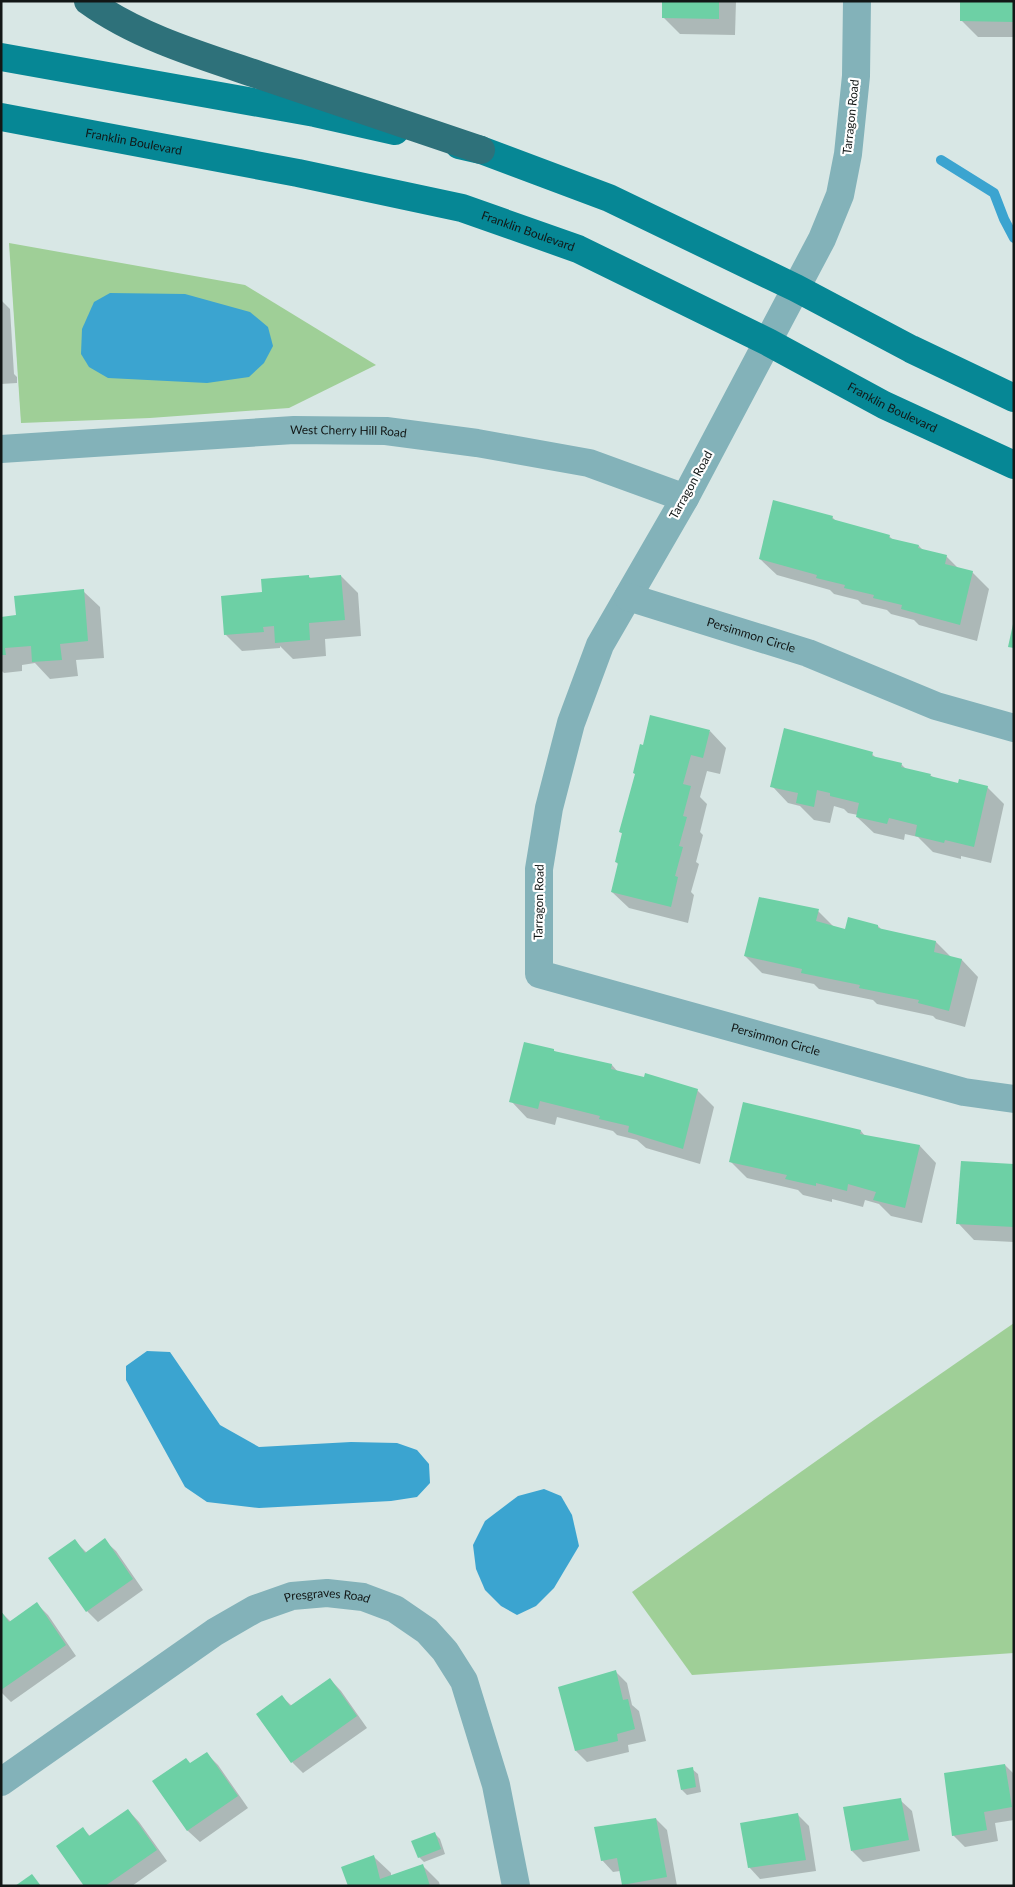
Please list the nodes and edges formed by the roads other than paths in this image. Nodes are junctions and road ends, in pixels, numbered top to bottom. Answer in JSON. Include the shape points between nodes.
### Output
{"nodes":[{"id":1,"x":88,"y":1,"type":"edge"},
{"id":2,"x":858,"y":1,"type":"edge"},
{"id":3,"x":1,"y":57,"type":"edge"},
{"id":4,"x":1,"y":118,"type":"edge"},
{"id":5,"x":481,"y":150,"type":"junction"},
{"id":6,"x":796,"y":288,"type":"junction"},
{"id":7,"x":768,"y":342,"type":"junction"},
{"id":8,"x":1014,"y":398,"type":"edge"},
{"id":9,"x":1,"y":449,"type":"edge"},
{"id":10,"x":1014,"y":465,"type":"edge"},
{"id":11,"x":685,"y":498,"type":"junction"},
{"id":12,"x":628,"y":597,"type":"junction"},
{"id":13,"x":1014,"y":728,"type":"edge"},
{"id":14,"x":538,"y":974,"type":"joint"},
{"id":15,"x":1014,"y":1099,"type":"edge"},
{"id":16,"x":1,"y":1782,"type":"edge"},
{"id":17,"x":516,"y":1886,"type":"edge"}],
"edges":[{"from":1,"to":5,"type":"highway","via":[[144,33]]},
{"from":2,"to":6,"type":"street","name":"Tarragon Road","via":[[855,86],[840,195],[822,239]]},
{"from":3,"to":5,"type":"main road","via":[[314,113]]},
{"from":4,"to":7,"type":"main road","name":"Franklin Boulevard","via":[[298,173],[462,208],[578,249]]},
{"from":5,"to":6,"type":"main road","via":[[609,198]]},
{"from":6,"to":7,"type":"street","name":"Tarragon Road"},
{"from":6,"to":8,"type":"main road","via":[[911,349]]},
{"from":7,"to":10,"type":"main road","name":"Franklin Boulevard","via":[[884,405]]},
{"from":7,"to":11,"type":"street","name":"Tarragon Road"},
{"from":9,"to":11,"type":"street","name":"West Cherry Hill Road","via":[[294,430],[386,431],[589,462]]},
{"from":11,"to":12,"type":"street","name":"Tarragon Road"},
{"from":12,"to":13,"type":"street","name":"Persimmon Circle","via":[[808,653],[936,706]]},
{"from":12,"to":14,"type":"street","name":"Tarragon Road","via":[[600,645],[574,714],[549,808],[539,869]]},
{"from":14,"to":15,"type":"street","name":"Persimmon Circle","via":[[964,1092]]},
{"from":16,"to":17,"type":"street","name":"Presgraves Road","via":[[215,1632],[254,1609],[292,1596],[327,1593],[363,1596],[394,1609],[426,1631],[445,1651],[464,1681],[496,1786]]}]}
